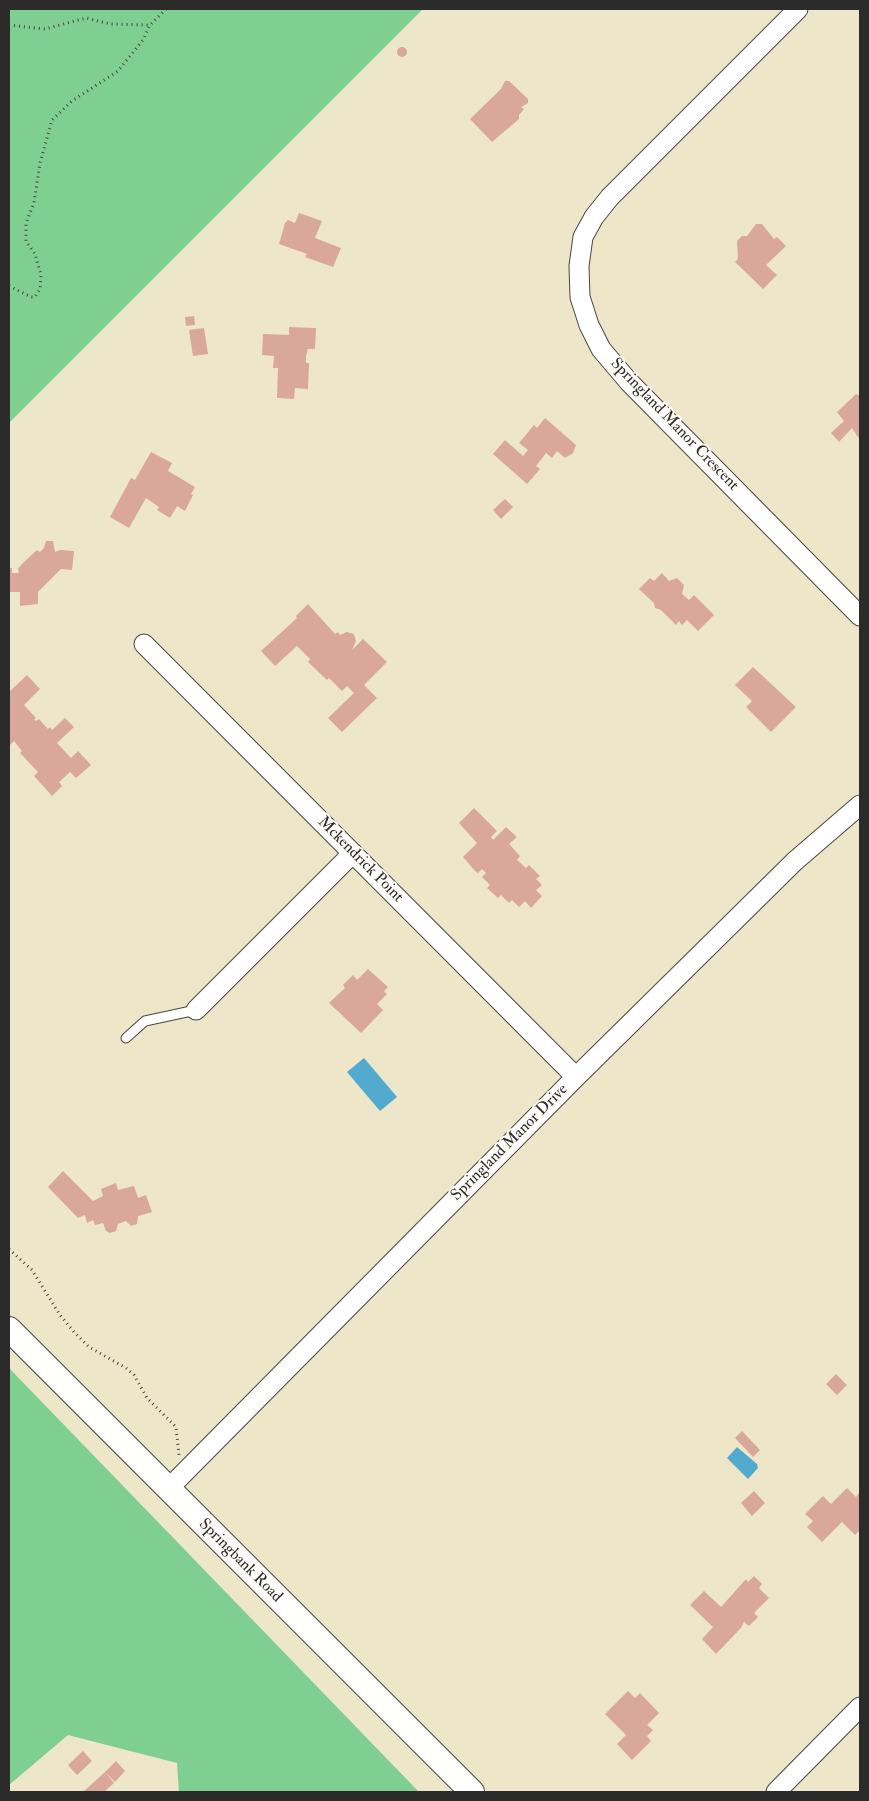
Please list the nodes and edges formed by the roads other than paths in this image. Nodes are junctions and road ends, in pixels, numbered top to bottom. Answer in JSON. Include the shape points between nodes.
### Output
{"nodes":[{"id":1,"x":798,"y":9,"type":"edge"},
{"id":2,"x":860,"y":616,"type":"edge"},
{"id":3,"x":144,"y":644,"type":"dead end"},
{"id":4,"x":860,"y":805,"type":"edge"},
{"id":5,"x":353,"y":853,"type":"junction"},
{"id":6,"x":196,"y":1010,"type":"joint"},
{"id":7,"x":126,"y":1038,"type":"dead end"},
{"id":8,"x":576,"y":1077,"type":"junction"},
{"id":9,"x":9,"y":1329,"type":"edge"},
{"id":10,"x":175,"y":1482,"type":"junction"},
{"id":11,"x":860,"y":1707,"type":"edge"},
{"id":12,"x":472,"y":1792,"type":"edge"},
{"id":13,"x":776,"y":1792,"type":"edge"}],
"edges":[{"from":1,"to":2,"type":"street","name":"Springland Manor Crescent","via":[[604,203],[583,237],[579,266],[580,297],[588,324],[602,350],[629,382]]},
{"from":3,"to":5,"type":"street","name":"Mckendrick Point"},
{"from":4,"to":8,"type":"street","name":"Springland Manor Drive","via":[[795,861]]},
{"from":5,"to":6,"type":"street"},
{"from":5,"to":8,"type":"street","name":"Mckendrick Point"},
{"from":6,"to":7,"type":"lane","via":[[145,1021]]},
{"from":8,"to":10,"type":"street","name":"Springland Manor Drive"},
{"from":9,"to":10,"type":"street","name":"Springbank Road"},
{"from":10,"to":12,"type":"street","name":"Springbank Road"},
{"from":11,"to":13,"type":"street"}]}
